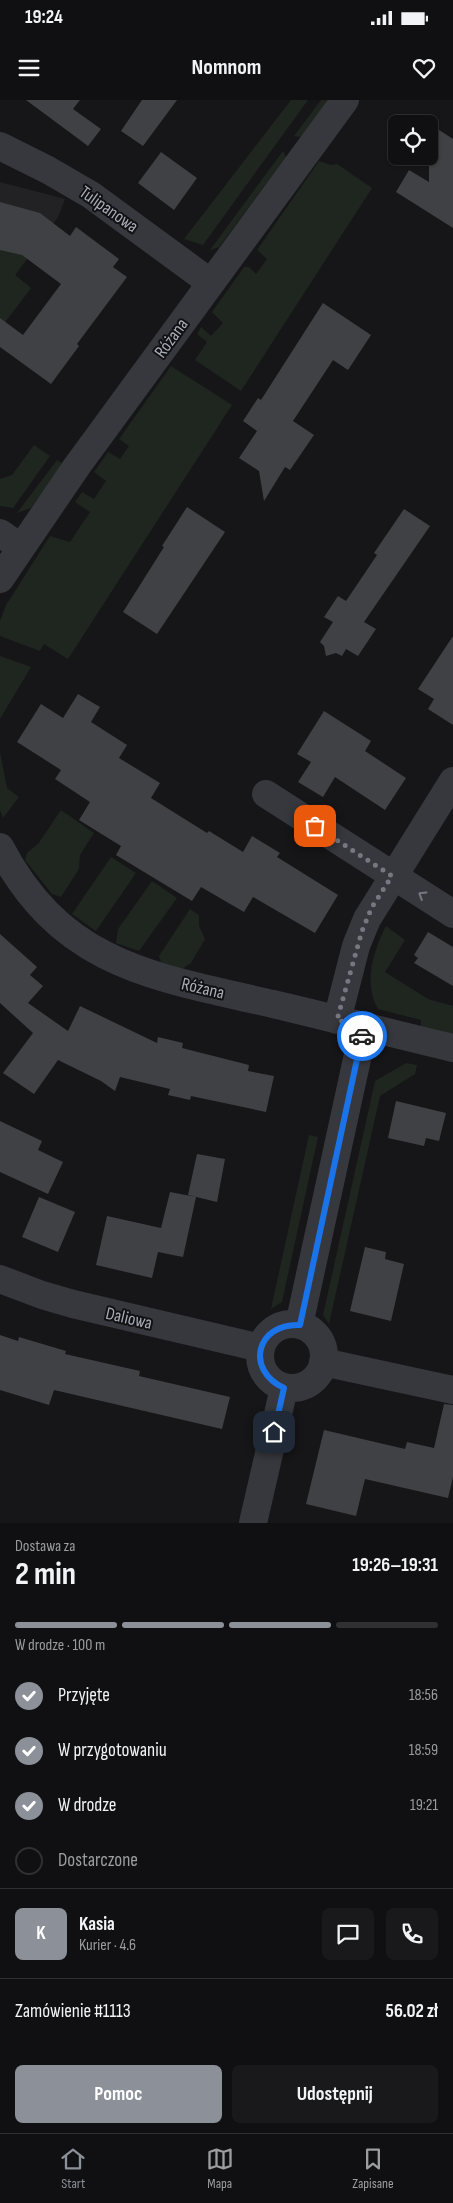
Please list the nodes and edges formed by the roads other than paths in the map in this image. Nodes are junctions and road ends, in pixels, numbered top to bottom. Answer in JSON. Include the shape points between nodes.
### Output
{"nodes":[{"id":1,"x":345,"y":100,"type":"edge"},
{"id":2,"x":0,"y":146,"type":"edge"},
{"id":3,"x":211,"y":283,"type":"junction"},
{"id":4,"x":10,"y":540,"type":"edge"},
{"id":5,"x":0,"y":579,"type":"edge"},
{"id":6,"x":453,"y":781,"type":"edge"},
{"id":7,"x":266,"y":794,"type":"dead end"},
{"id":8,"x":0,"y":847,"type":"edge"},
{"id":9,"x":392,"y":876,"type":"junction"},
{"id":10,"x":453,"y":914,"type":"edge"},
{"id":11,"x":337,"y":1020,"type":"junction"},
{"id":12,"x":364,"y":1027,"type":"junction"},
{"id":13,"x":453,"y":1048,"type":"edge"},
{"id":14,"x":0,"y":1279,"type":"edge"},
{"id":15,"x":300,"y":1325,"type":"junction"},
{"id":16,"x":261,"y":1348,"type":"junction"},
{"id":17,"x":324,"y":1362,"type":"junction"},
{"id":18,"x":284,"y":1388,"type":"junction"},
{"id":19,"x":453,"y":1390,"type":"edge"},
{"id":20,"x":253,"y":1523,"type":"edge"}],
"edges":[{"from":1,"to":3,"type":"street","name":"Różana"},
{"from":2,"to":3,"type":"street","name":"Tulipanowa","via":[[91,195]]},
{"from":3,"to":4,"type":"street","name":"Różana"},
{"from":4,"to":5,"type":"street","name":"Różana"},
{"from":6,"to":9,"type":"street"},
{"from":7,"to":9,"type":"street"},
{"from":8,"to":11,"type":"street","name":"Różana","via":[[29,893],[56,921],[112,960],[168,980]]},
{"from":10,"to":9,"type":"street","one_way":true},
{"from":9,"to":11,"type":"street","via":[[372,907],[362,931]]},
{"from":11,"to":12,"type":"street","name":"Różana"},
{"from":12,"to":13,"type":"street","name":"Różana"},
{"from":12,"to":15,"type":"street"},
{"from":14,"to":16,"type":"street","name":"Daliowa","via":[[73,1304]]},
{"from":15,"to":16,"type":"street","via":[[277,1328],[266,1337]]},
{"from":15,"to":17,"type":"street","via":[[311,1330],[319,1340]]},
{"from":16,"to":18,"type":"street","via":[[263,1370],[268,1378]]},
{"from":17,"to":18,"type":"street","via":[[311,1382]]},
{"from":17,"to":19,"type":"street"},
{"from":18,"to":20,"type":"street"}]}
